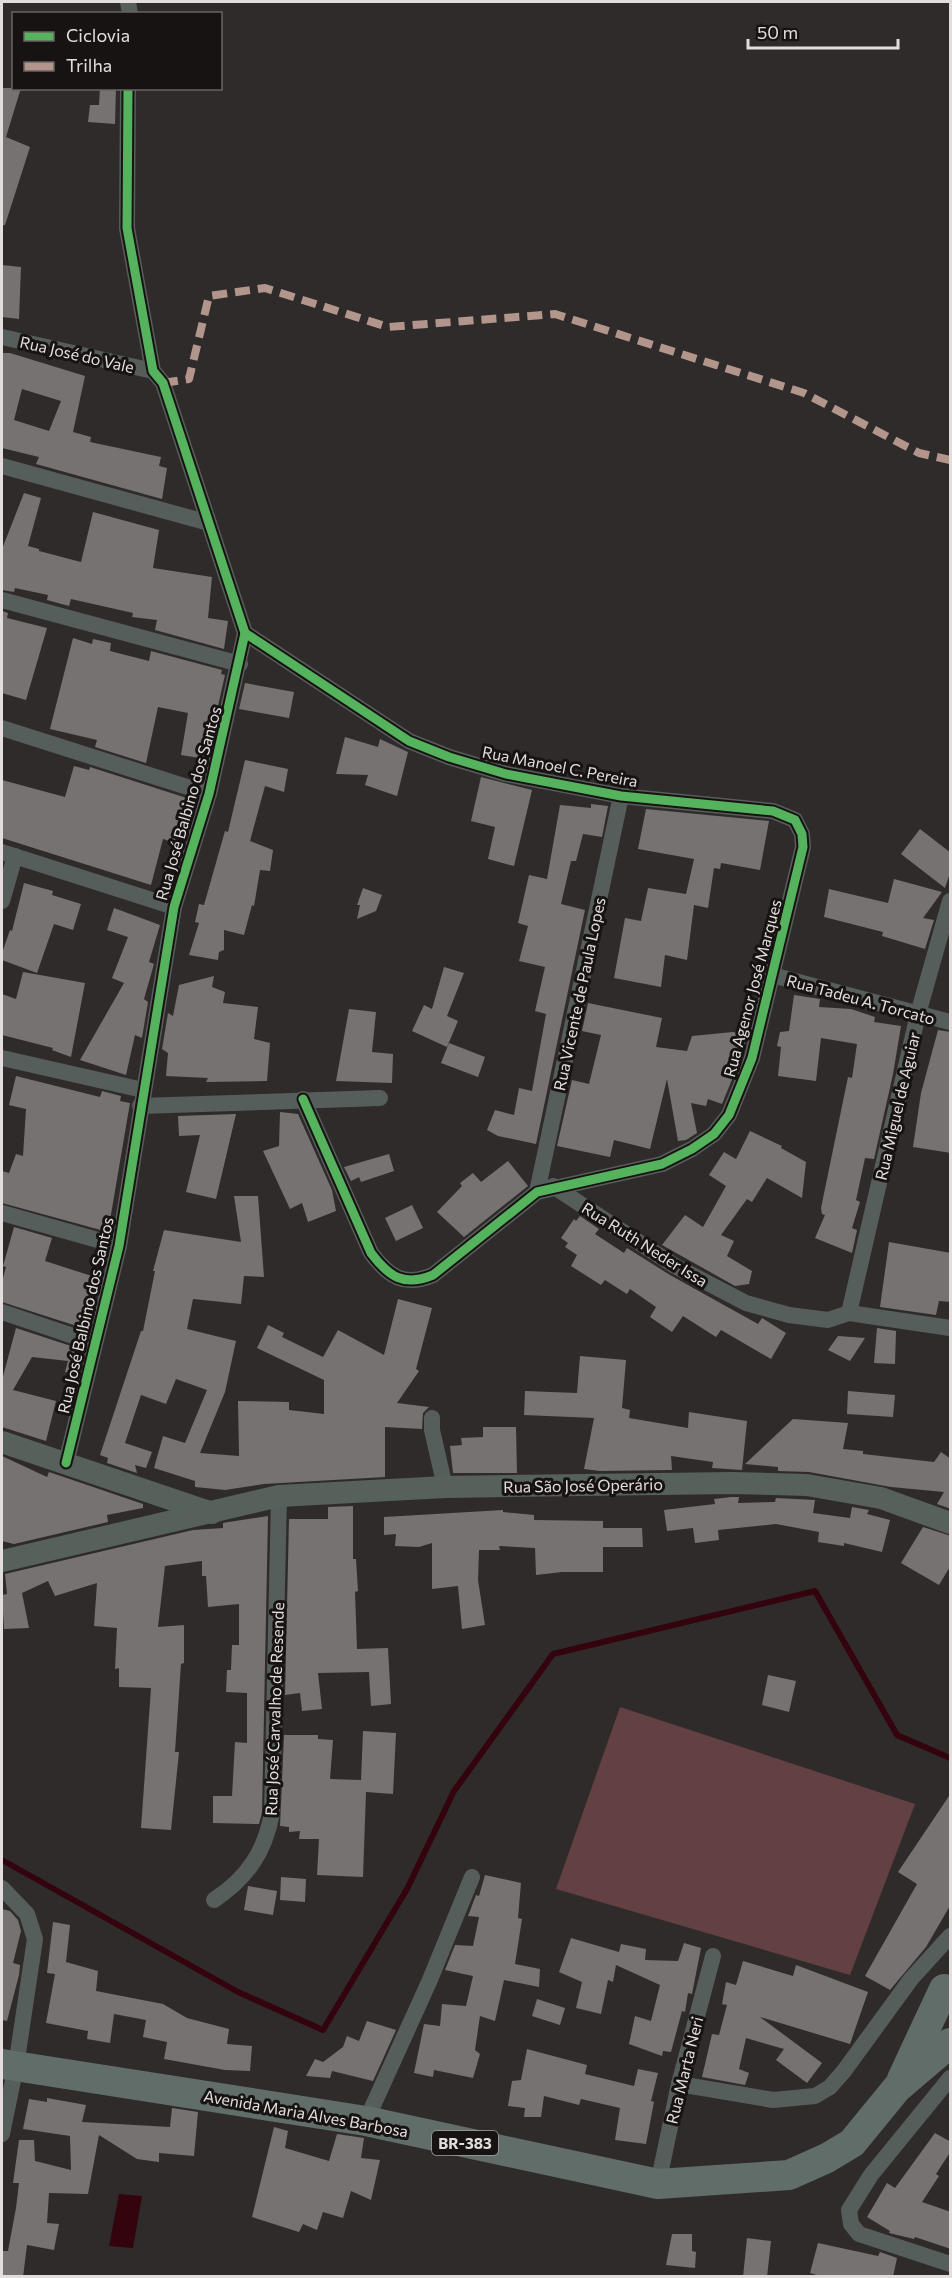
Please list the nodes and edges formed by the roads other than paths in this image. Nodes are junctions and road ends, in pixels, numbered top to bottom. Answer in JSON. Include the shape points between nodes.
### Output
{"nodes":[{"id":1,"x":129,"y":90,"type":"edge"},
{"id":2,"x":2,"y":338,"type":"edge"},
{"id":3,"x":153,"y":371,"type":"junction"},
{"id":4,"x":2,"y":466,"type":"edge"},
{"id":5,"x":208,"y":523,"type":"junction"},
{"id":6,"x":2,"y":600,"type":"edge"},
{"id":7,"x":245,"y":633,"type":"junction"},
{"id":8,"x":240,"y":664,"type":"junction"},
{"id":9,"x":2,"y":728,"type":"edge"},
{"id":10,"x":209,"y":794,"type":"junction"},
{"id":11,"x":621,"y":796,"type":"junction"},
{"id":12,"x":795,"y":820,"type":"joint"},
{"id":13,"x":8,"y":854,"type":"edge"},
{"id":14,"x":2,"y":900,"type":"edge"},
{"id":15,"x":951,"y":901,"type":"edge"},
{"id":16,"x":174,"y":907,"type":"junction"},
{"id":17,"x":772,"y":975,"type":"junction"},
{"id":18,"x":918,"y":1014,"type":"junction"},
{"id":19,"x":951,"y":1022,"type":"edge"},
{"id":20,"x":2,"y":1058,"type":"edge"},
{"id":21,"x":142,"y":1098,"type":"junction"},
{"id":22,"x":380,"y":1098,"type":"dead end"},
{"id":23,"x":303,"y":1099,"type":"junction"},
{"id":24,"x":553,"y":1186,"type":"junction"},
{"id":25,"x":537,"y":1192,"type":"junction"},
{"id":26,"x":2,"y":1213,"type":"edge"},
{"id":27,"x":119,"y":1246,"type":"junction"},
{"id":28,"x":2,"y":1312,"type":"edge"},
{"id":29,"x":849,"y":1313,"type":"junction"},
{"id":30,"x":951,"y":1328,"type":"edge"},
{"id":31,"x":94,"y":1343,"type":"junction"},
{"id":32,"x":432,"y":1418,"type":"dead end"},
{"id":33,"x":2,"y":1442,"type":"edge"},
{"id":34,"x":66,"y":1463,"type":"junction"},
{"id":35,"x":446,"y":1487,"type":"junction"},
{"id":36,"x":279,"y":1496,"type":"junction"},
{"id":37,"x":212,"y":1514,"type":"junction"},
{"id":38,"x":951,"y":1523,"type":"edge"},
{"id":39,"x":2,"y":1561,"type":"edge"},
{"id":40,"x":472,"y":1877,"type":"dead end"},
{"id":41,"x":2,"y":1888,"type":"edge"},
{"id":42,"x":214,"y":1900,"type":"dead end"},
{"id":43,"x":951,"y":1936,"type":"edge"},
{"id":44,"x":713,"y":1956,"type":"dead end"},
{"id":45,"x":948,"y":1994,"type":"edge"},
{"id":46,"x":951,"y":2043,"type":"edge"},
{"id":47,"x":9,"y":2065,"type":"edge"},
{"id":48,"x":951,"y":2078,"type":"edge"},
{"id":49,"x":679,"y":2084,"type":"junction"},
{"id":50,"x":897,"y":2088,"type":"junction"},
{"id":51,"x":366,"y":2121,"type":"junction"},
{"id":52,"x":2,"y":2134,"type":"edge"},
{"id":53,"x":658,"y":2184,"type":"junction"},
{"id":54,"x":951,"y":2264,"type":"edge"}],
"edges":[{"from":1,"to":3,"type":"street","name":"Rua José Balbino dos Santos","via":[[127,228]]},
{"from":2,"to":3,"type":"street","name":"Rua José do Vale"},
{"from":3,"to":5,"type":"street","name":"Rua José Balbino dos Santos","via":[[163,383]]},
{"from":4,"to":5,"type":"street"},
{"from":5,"to":7,"type":"street","name":"Rua José Balbino dos Santos"},
{"from":6,"to":8,"type":"street"},
{"from":7,"to":8,"type":"street","name":"Rua José Balbino dos Santos"},
{"from":7,"to":11,"type":"street","name":"Rua Manoel C. Pereira","via":[[410,741],[506,774]]},
{"from":8,"to":10,"type":"street","name":"Rua José Balbino dos Santos"},
{"from":9,"to":10,"type":"street"},
{"from":10,"to":16,"type":"street","name":"Rua José Balbino dos Santos"},
{"from":11,"to":12,"type":"street","name":"Rua Manoel C. Pereira","via":[[773,811]]},
{"from":11,"to":25,"type":"street","name":"Rua Vicente de Paula Lopes"},
{"from":12,"to":17,"type":"street","name":"Rua Agenor José Marques","via":[[803,847]]},
{"from":13,"to":14,"type":"street"},
{"from":13,"to":16,"type":"street"},
{"from":15,"to":18,"type":"street","name":"Rua Miguel de Aguiar"},
{"from":16,"to":21,"type":"street","name":"Rua José Balbino dos Santos"},
{"from":17,"to":18,"type":"street","name":"Rua Tadeu A. Torcato"},
{"from":17,"to":24,"type":"street","name":"Rua Agenor José Marques","via":[[742,1088],[714,1134],[662,1164]]},
{"from":18,"to":19,"type":"street","name":"Rua Tadeu A. Torcato"},
{"from":18,"to":29,"type":"street","name":"Rua Miguel de Aguiar"},
{"from":20,"to":21,"type":"street"},
{"from":21,"to":23,"type":"street"},
{"from":21,"to":27,"type":"street","name":"Rua José Balbino dos Santos"},
{"from":22,"to":23,"type":"street"},
{"from":23,"to":25,"type":"street","name":"Rua Agenor José Marques","via":[[370,1253],[385,1271],[403,1279],[417,1281],[433,1275]]},
{"from":24,"to":25,"type":"street","name":"Rua Agenor José Marques"},
{"from":24,"to":29,"type":"street","name":"Rua Ruth Neder Issa","via":[[675,1266],[746,1303],[789,1315],[828,1320]]},
{"from":26,"to":27,"type":"street"},
{"from":27,"to":31,"type":"street","name":"Rua José Balbino dos Santos"},
{"from":28,"to":31,"type":"street"},
{"from":29,"to":30,"type":"street","name":"Rua Ruth Neder Issa"},
{"from":31,"to":34,"type":"street","name":"Rua José Balbino dos Santos"},
{"from":32,"to":35,"type":"street"},
{"from":33,"to":34,"type":"street"},
{"from":34,"to":37,"type":"street"},
{"from":35,"to":36,"type":"street","name":"Rua São José Operário"},
{"from":35,"to":38,"type":"street","name":"Rua São José Operário","via":[[807,1485],[881,1498]]},
{"from":36,"to":37,"type":"street","name":"Rua São José Operário"},
{"from":36,"to":42,"type":"street","name":"Rua José Carvalho de Resende","via":[[272,1813],[265,1842],[252,1867]]},
{"from":37,"to":39,"type":"street","name":"Rua São José Operário"},
{"from":40,"to":51,"type":"street"},
{"from":41,"to":47,"type":"street","via":[[27,1914],[35,1931]]},
{"from":43,"to":49,"type":"street","via":[[911,1979],[844,2071],[815,2096],[773,2100]]},
{"from":44,"to":49,"type":"street","name":"Rua Marta Neri"},
{"from":45,"to":50,"type":"highway","name":"Avenida Maria Alves Barbosa","number":"BR-383"},
{"from":46,"to":50,"type":"highway","name":"Avenida Maria Alves Barbosa","number":"BR-383"},
{"from":47,"to":51,"type":"highway","name":"Avenida Maria Alves Barbosa","number":"BR-383"},
{"from":47,"to":52,"type":"street"},
{"from":48,"to":54,"type":"street","via":[[871,2175],[849,2211],[851,2224],[859,2234]]},
{"from":49,"to":53,"type":"street","name":"Rua Marta Neri"},
{"from":50,"to":53,"type":"highway","name":"Avenida Maria Alves Barbosa","number":"BR-383","via":[[852,2143],[789,2175]]},
{"from":51,"to":53,"type":"highway","name":"Avenida Maria Alves Barbosa","number":"BR-383"}]}
